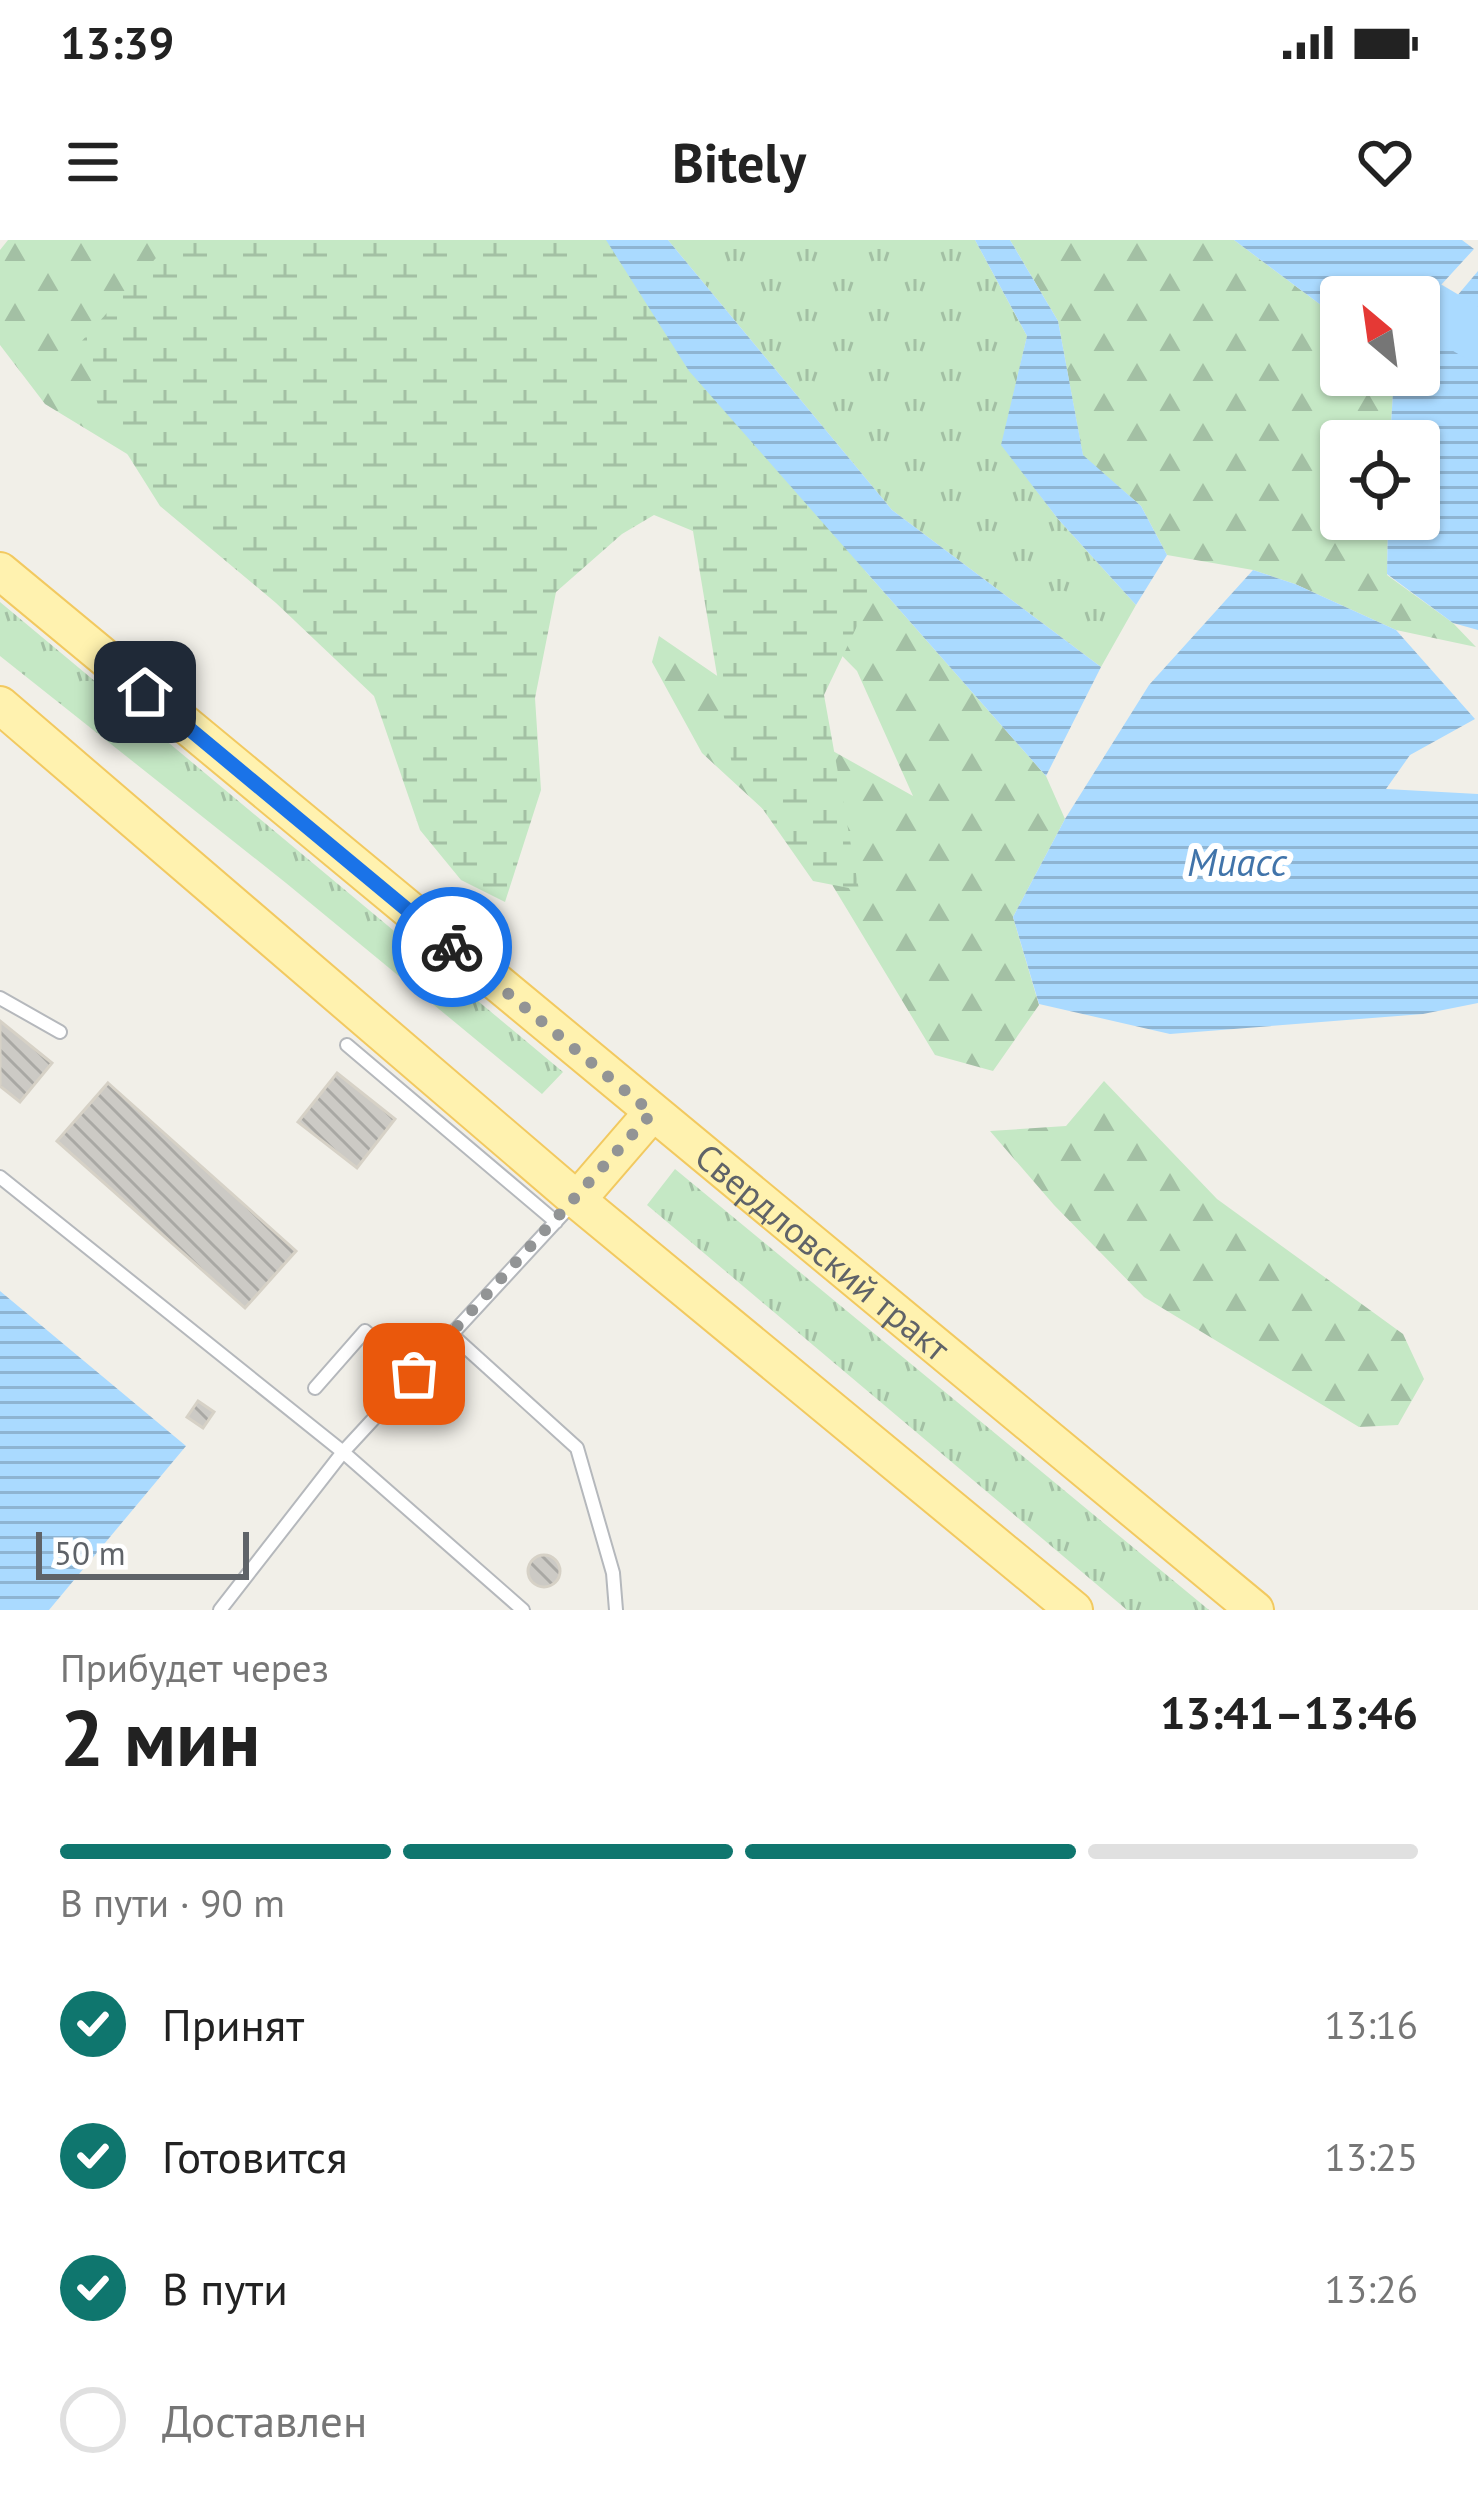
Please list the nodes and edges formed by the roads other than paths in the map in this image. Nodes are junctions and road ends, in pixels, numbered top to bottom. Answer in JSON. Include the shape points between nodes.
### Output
{"nodes":[{"id":1,"x":0,"y":571,"type":"edge"},
{"id":2,"x":0,"y":705,"type":"edge"},
{"id":3,"x":0,"y":998,"type":"edge"},
{"id":4,"x":60,"y":1032,"type":"dead end"},
{"id":5,"x":347,"y":1045,"type":"dead end"},
{"id":6,"x":652,"y":1113,"type":"junction"},
{"id":7,"x":0,"y":1178,"type":"edge"},
{"id":8,"x":567,"y":1211,"type":"junction"},
{"id":9,"x":451,"y":1334,"type":"junction"},
{"id":10,"x":414,"y":1374,"type":"junction"},
{"id":11,"x":315,"y":1388,"type":"dead end"},
{"id":12,"x":344,"y":1452,"type":"junction"},
{"id":13,"x":220,"y":1610,"type":"edge"},
{"id":14,"x":523,"y":1610,"type":"edge"},
{"id":15,"x":616,"y":1610,"type":"edge"},
{"id":16,"x":1074,"y":1610,"type":"edge"},
{"id":17,"x":1255,"y":1610,"type":"edge"}],
"edges":[{"from":1,"to":6,"type":"main road","name":"Свердловский тракт"},
{"from":2,"to":8,"type":"main road"},
{"from":3,"to":4,"type":"lane"},
{"from":5,"to":8,"type":"lane"},
{"from":6,"to":8,"type":"main road"},
{"from":6,"to":17,"type":"main road","name":"Свердловский тракт"},
{"from":7,"to":12,"type":"lane"},
{"from":8,"to":9,"type":"lane"},
{"from":8,"to":16,"type":"main road"},
{"from":9,"to":10,"type":"lane"},
{"from":9,"to":15,"type":"lane","via":[[577,1448],[614,1573]]},
{"from":10,"to":11,"type":"lane","via":[[365,1330]]},
{"from":10,"to":12,"type":"lane"},
{"from":12,"to":13,"type":"lane"},
{"from":12,"to":14,"type":"lane"}]}
